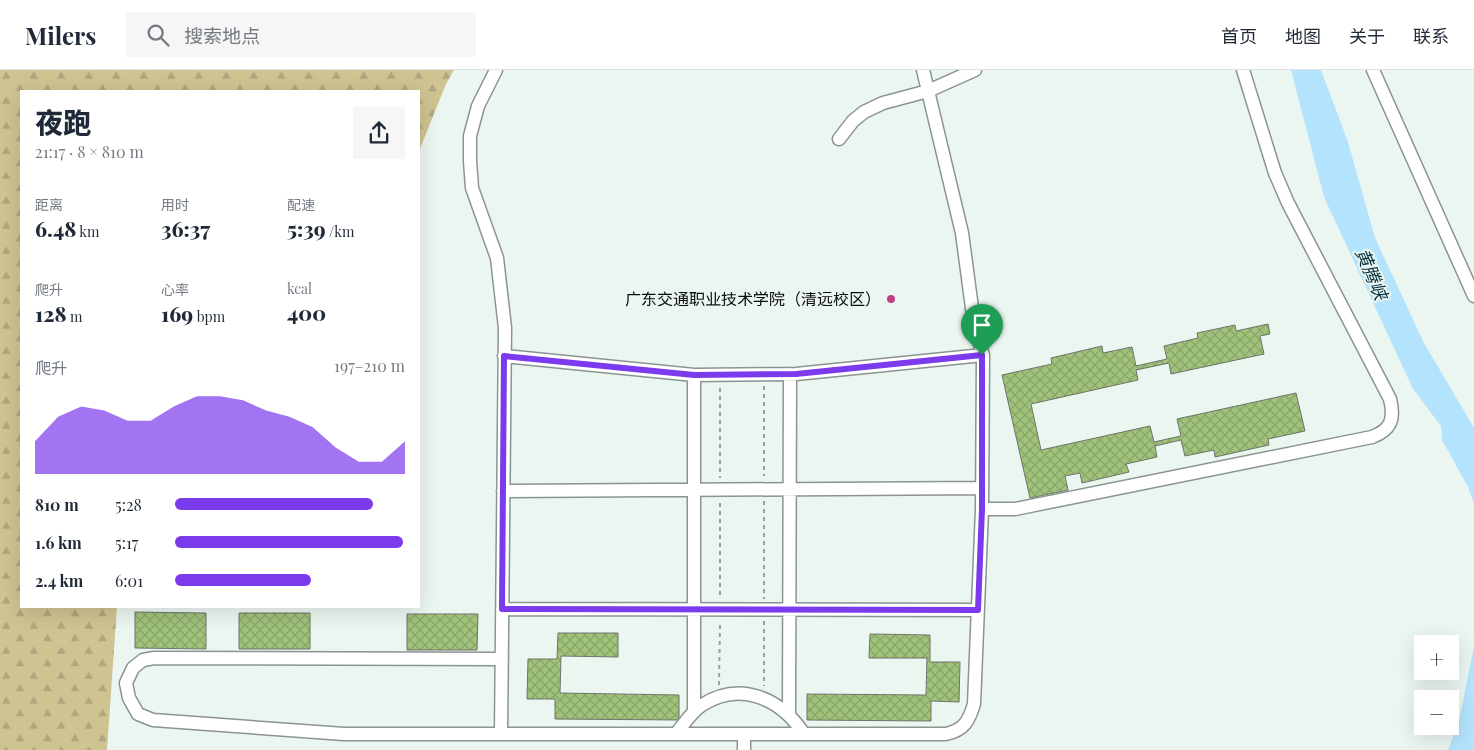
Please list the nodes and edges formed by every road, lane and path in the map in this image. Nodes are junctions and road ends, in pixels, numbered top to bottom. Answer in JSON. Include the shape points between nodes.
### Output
{"nodes":[{"id":1,"x":496,"y":70,"type":"edge"},
{"id":2,"x":923,"y":70,"type":"edge"},
{"id":3,"x":975,"y":70,"type":"edge"},
{"id":4,"x":1243,"y":70,"type":"edge"},
{"id":5,"x":1373,"y":70,"type":"edge"},
{"id":6,"x":928,"y":91,"type":"junction"},
{"id":7,"x":839,"y":139,"type":"dead end"},
{"id":8,"x":1474,"y":296,"type":"edge"},
{"id":9,"x":982,"y":355,"type":"junction"},
{"id":10,"x":504,"y":356,"type":"junction"},
{"id":11,"x":720,"y":374,"type":"junction"},
{"id":12,"x":764,"y":374,"type":"junction"},
{"id":13,"x":790,"y":374,"type":"junction"},
{"id":14,"x":694,"y":375,"type":"junction"},
{"id":15,"x":982,"y":488,"type":"junction"},
{"id":16,"x":720,"y":489,"type":"junction"},
{"id":17,"x":764,"y":489,"type":"junction"},
{"id":18,"x":790,"y":489,"type":"junction"},
{"id":19,"x":503,"y":490,"type":"junction"},
{"id":20,"x":694,"y":490,"type":"junction"},
{"id":21,"x":982,"y":509,"type":"junction"},
{"id":22,"x":502,"y":609,"type":"junction"},
{"id":23,"x":694,"y":610,"type":"junction"},
{"id":24,"x":720,"y":610,"type":"junction"},
{"id":25,"x":764,"y":610,"type":"junction"},
{"id":26,"x":789,"y":610,"type":"junction"},
{"id":27,"x":978,"y":610,"type":"junction"},
{"id":28,"x":502,"y":659,"type":"junction"},
{"id":29,"x":720,"y":698,"type":"junction"},
{"id":30,"x":764,"y":698,"type":"junction"},
{"id":31,"x":694,"y":712,"type":"junction"},
{"id":32,"x":788,"y":715,"type":"junction"},
{"id":33,"x":501,"y":734,"type":"junction"},
{"id":34,"x":676,"y":734,"type":"junction"},
{"id":35,"x":744,"y":734,"type":"junction"},
{"id":36,"x":804,"y":734,"type":"junction"},
{"id":37,"x":744,"y":750,"type":"edge"}],
"edges":[{"from":1,"to":10,"type":"street","via":[[478,106],[470,136],[470,161],[472,188],[497,258],[504,319]]},
{"from":2,"to":6,"type":"street"},
{"from":3,"to":6,"type":"street"},
{"from":4,"to":21,"type":"street","via":[[1275,173],[1288,203],[1390,399],[1392,414],[1388,427],[1382,433],[1362,439],[1015,509]]},
{"from":5,"to":8,"type":"street"},
{"from":6,"to":7,"type":"street","via":[[883,103],[864,112]]},
{"from":6,"to":9,"type":"street","via":[[962,233],[974,323]]},
{"from":9,"to":13,"type":"street"},
{"from":9,"to":15,"type":"street"},
{"from":10,"to":14,"type":"street"},
{"from":10,"to":19,"type":"street"},
{"from":11,"to":12,"type":"street"},
{"from":11,"to":14,"type":"street"},
{"from":11,"to":16,"type":"path"},
{"from":12,"to":13,"type":"street"},
{"from":12,"to":17,"type":"path"},
{"from":13,"to":18,"type":"street"},
{"from":14,"to":20,"type":"street"},
{"from":15,"to":18,"type":"street"},
{"from":15,"to":21,"type":"street"},
{"from":16,"to":17,"type":"street"},
{"from":16,"to":20,"type":"street"},
{"from":16,"to":24,"type":"path"},
{"from":17,"to":18,"type":"street"},
{"from":17,"to":25,"type":"path"},
{"from":18,"to":26,"type":"street"},
{"from":19,"to":20,"type":"street"},
{"from":19,"to":22,"type":"street"},
{"from":20,"to":23,"type":"street"},
{"from":21,"to":27,"type":"street"},
{"from":22,"to":23,"type":"street"},
{"from":22,"to":28,"type":"street"},
{"from":23,"to":24,"type":"street"},
{"from":23,"to":31,"type":"street"},
{"from":24,"to":25,"type":"street"},
{"from":24,"to":29,"type":"path"},
{"from":25,"to":26,"type":"street"},
{"from":25,"to":30,"type":"path"},
{"from":26,"to":27,"type":"street"},
{"from":26,"to":32,"type":"street"},
{"from":27,"to":36,"type":"street","via":[[974,704],[971,715],[957,732]]},
{"from":28,"to":33,"type":"street"},
{"from":28,"to":33,"type":"street","via":[[154,658],[142,660],[133,668],[126,683],[129,698],[138,714],[153,720],[344,734]]},
{"from":29,"to":30,"type":"street","via":[[741,694]]},
{"from":29,"to":31,"type":"street"},
{"from":30,"to":32,"type":"street"},
{"from":31,"to":34,"type":"street"},
{"from":32,"to":36,"type":"street"},
{"from":33,"to":34,"type":"street"},
{"from":34,"to":35,"type":"street"},
{"from":35,"to":36,"type":"street"},
{"from":35,"to":37,"type":"street"}]}
